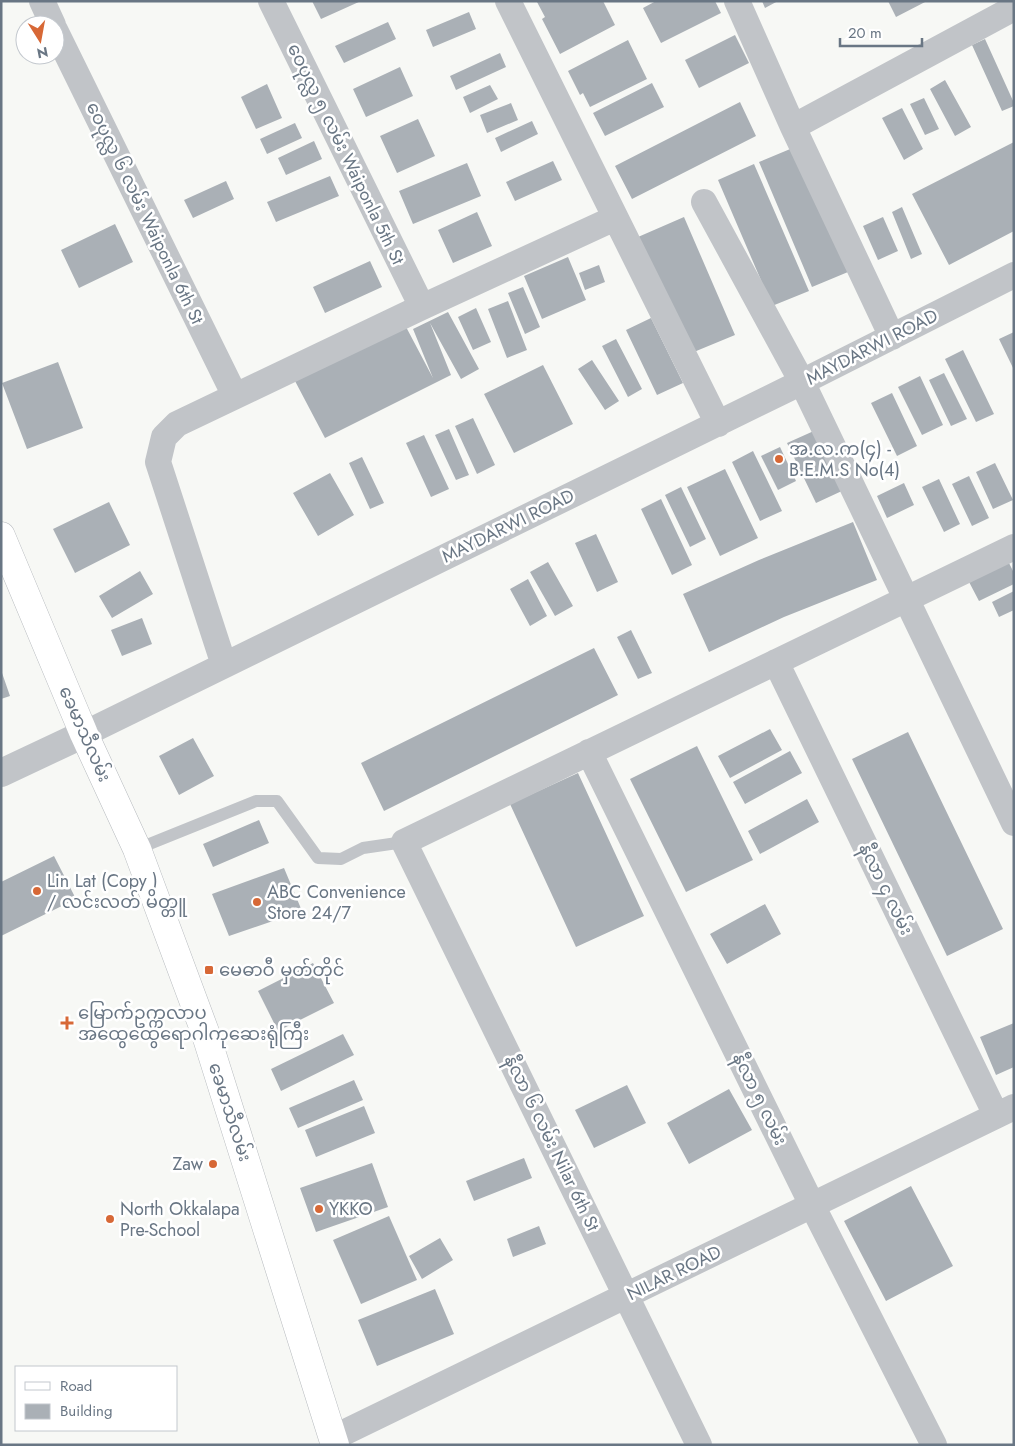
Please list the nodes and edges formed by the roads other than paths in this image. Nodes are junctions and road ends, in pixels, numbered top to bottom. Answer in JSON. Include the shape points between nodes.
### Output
{"nodes":[{"id":1,"x":42,"y":1,"type":"edge"},
{"id":2,"x":271,"y":1,"type":"edge"},
{"id":3,"x":508,"y":1,"type":"edge"},
{"id":4,"x":737,"y":1,"type":"edge"},
{"id":5,"x":1004,"y":8,"type":"edge"},
{"id":6,"x":48,"y":15,"type":"edge"},
{"id":7,"x":65,"y":50,"type":"edge"},
{"id":8,"x":792,"y":127,"type":"junction"},
{"id":9,"x":704,"y":202,"type":"dead end"},
{"id":10,"x":615,"y":218,"type":"junction"},
{"id":11,"x":1014,"y":276,"type":"edge"},
{"id":12,"x":422,"y":307,"type":"junction"},
{"id":13,"x":892,"y":337,"type":"junction"},
{"id":14,"x":802,"y":382,"type":"junction"},
{"id":15,"x":235,"y":396,"type":"junction"},
{"id":16,"x":718,"y":424,"type":"junction"},
{"id":17,"x":1,"y":536,"type":"edge"},
{"id":18,"x":1014,"y":547,"type":"edge"},
{"id":19,"x":906,"y":599,"type":"junction"},
{"id":20,"x":776,"y":662,"type":"junction"},
{"id":21,"x":224,"y":665,"type":"junction"},
{"id":22,"x":84,"y":734,"type":"junction"},
{"id":23,"x":589,"y":752,"type":"junction"},
{"id":24,"x":1,"y":773,"type":"edge"},
{"id":25,"x":1014,"y":823,"type":"edge"},
{"id":26,"x":404,"y":842,"type":"junction"},
{"id":27,"x":138,"y":849,"type":"junction"},
{"id":28,"x":1005,"y":1111,"type":"edge"},
{"id":29,"x":812,"y":1205,"type":"junction"},
{"id":30,"x":627,"y":1296,"type":"junction"},
{"id":31,"x":334,"y":1441,"type":"edge"},
{"id":32,"x":699,"y":1445,"type":"edge"},
{"id":33,"x":934,"y":1445,"type":"edge"}],
"edges":[{"from":1,"to":6,"type":"street"},
{"from":2,"to":12,"type":"street","name":"ဝေပုလ္လ ၅ လမ်း Waiponla 5th St"},
{"from":3,"to":10,"type":"street"},
{"from":4,"to":8,"type":"street"},
{"from":5,"to":8,"type":"street"},
{"from":7,"to":15,"type":"street","name":"ဝေပုလ္လ ၆ လမ်း Waiponla 6th St"},
{"from":8,"to":13,"type":"street"},
{"from":9,"to":14,"type":"street"},
{"from":10,"to":12,"type":"street"},
{"from":10,"to":16,"type":"street"},
{"from":11,"to":13,"type":"street","name":"MAYDARWI ROAD"},
{"from":12,"to":15,"type":"street"},
{"from":13,"to":14,"type":"street","name":"MAYDARWI ROAD"},
{"from":14,"to":16,"type":"street","name":"MAYDARWI ROAD"},
{"from":14,"to":19,"type":"street"},
{"from":15,"to":21,"type":"street","via":[[178,424],[164,437],[158,462]]},
{"from":16,"to":21,"type":"street","name":"MAYDARWI ROAD"},
{"from":17,"to":22,"type":"main road","name":"ခေမာသီလမ်း"},
{"from":18,"to":19,"type":"street"},
{"from":19,"to":20,"type":"street"},
{"from":19,"to":25,"type":"street"},
{"from":20,"to":23,"type":"street"},
{"from":20,"to":28,"type":"street","name":"နီလာ ၄ လမ်း"},
{"from":21,"to":22,"type":"street","name":"MAYDARWI ROAD"},
{"from":22,"to":24,"type":"street","name":"MAYDARWI ROAD"},
{"from":22,"to":27,"type":"main road","name":"ခေမာသီလမ်း"},
{"from":23,"to":26,"type":"street"},
{"from":23,"to":29,"type":"street","name":"နီလာ ၅ လမ်း"},
{"from":26,"to":27,"type":"lane","via":[[363,848],[341,859],[318,858],[277,801],[256,801]]},
{"from":26,"to":30,"type":"street","name":"နီလာ ၆ လမ်း Nilar 6th St"},
{"from":27,"to":31,"type":"main road","name":"ခေမာသီလမ်း","via":[[205,1032]]},
{"from":28,"to":29,"type":"street","name":"NILAR ROAD"},
{"from":29,"to":30,"type":"street","name":"NILAR ROAD"},
{"from":29,"to":33,"type":"street","name":"နီလာ ၅ လမ်း"},
{"from":30,"to":31,"type":"street","name":"NILAR ROAD"},
{"from":30,"to":32,"type":"street","name":"နီလာ ၆ လမ်း Nilar 6th St"}]}
